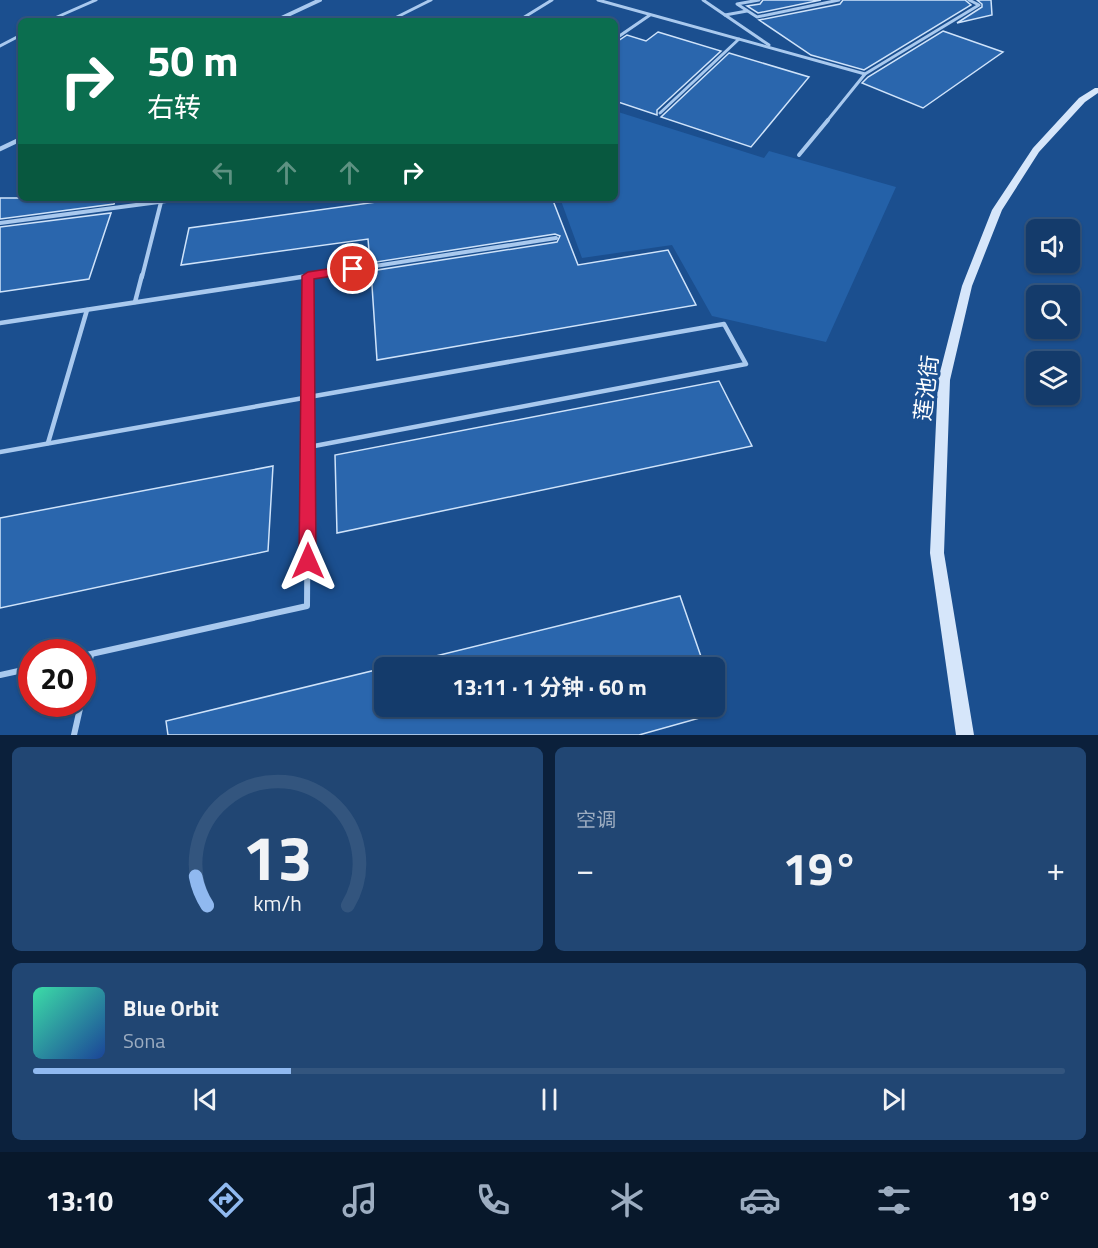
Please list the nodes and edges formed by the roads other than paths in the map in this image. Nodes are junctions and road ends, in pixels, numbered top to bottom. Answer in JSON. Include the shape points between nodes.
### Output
{"nodes":[{"id":1,"x":96,"y":0,"type":"edge"},
{"id":2,"x":320,"y":0,"type":"edge"},
{"id":3,"x":431,"y":0,"type":"edge"},
{"id":4,"x":552,"y":0,"type":"edge"},
{"id":5,"x":598,"y":0,"type":"edge"},
{"id":6,"x":703,"y":0,"type":"edge"},
{"id":7,"x":759,"y":0,"type":"edge"},
{"id":8,"x":839,"y":0,"type":"edge"},
{"id":9,"x":969,"y":0,"type":"edge"},
{"id":10,"x":747,"y":11,"type":"junction"},
{"id":11,"x":650,"y":15,"type":"junction"},
{"id":12,"x":725,"y":15,"type":"junction"},
{"id":13,"x":55,"y":18,"type":"edge"},
{"id":14,"x":281,"y":18,"type":"edge"},
{"id":15,"x":395,"y":18,"type":"edge"},
{"id":16,"x":523,"y":18,"type":"edge"},
{"id":17,"x":18,"y":36,"type":"edge"},
{"id":18,"x":618,"y":37,"type":"edge"},
{"id":19,"x":739,"y":39,"type":"junction"},
{"id":20,"x":0,"y":46,"type":"edge"},
{"id":21,"x":773,"y":48,"type":"junction"},
{"id":22,"x":865,"y":74,"type":"junction"},
{"id":23,"x":1098,"y":90,"type":"edge"},
{"id":24,"x":660,"y":113,"type":"dead end"},
{"id":25,"x":18,"y":140,"type":"edge"},
{"id":26,"x":0,"y":149,"type":"edge"},
{"id":27,"x":799,"y":155,"type":"dead end"},
{"id":28,"x":168,"y":201,"type":"edge"},
{"id":29,"x":161,"y":202,"type":"junction"},
{"id":30,"x":0,"y":223,"type":"edge"},
{"id":31,"x":556,"y":238,"type":"dead end"},
{"id":32,"x":308,"y":276,"type":"junction"},
{"id":33,"x":135,"y":302,"type":"junction"},
{"id":34,"x":87,"y":310,"type":"junction"},
{"id":35,"x":0,"y":323,"type":"edge"},
{"id":36,"x":309,"y":397,"type":"junction"},
{"id":37,"x":48,"y":443,"type":"junction"},
{"id":38,"x":309,"y":447,"type":"junction"},
{"id":39,"x":0,"y":452,"type":"edge"},
{"id":40,"x":96,"y":654,"type":"edge"},
{"id":41,"x":18,"y":671,"type":"edge"},
{"id":42,"x":0,"y":675,"type":"edge"},
{"id":43,"x":78,"y":717,"type":"edge"},
{"id":44,"x":74,"y":735,"type":"edge"},
{"id":45,"x":965,"y":735,"type":"edge"}],
"edges":[{"from":1,"to":13,"type":"lane"},
{"from":2,"to":14,"type":"street"},
{"from":3,"to":15,"type":"lane"},
{"from":4,"to":16,"type":"lane"},
{"from":5,"to":11,"type":"lane"},
{"from":6,"to":12,"type":"lane"},
{"from":7,"to":10,"type":"lane","via":[[737,4]]},
{"from":8,"to":10,"type":"lane","via":[[757,17]]},
{"from":9,"to":22,"type":"lane","via":[[979,5]]},
{"from":10,"to":12,"type":"lane"},
{"from":11,"to":18,"type":"lane"},
{"from":11,"to":19,"type":"lane"},
{"from":12,"to":21,"type":"lane"},
{"from":17,"to":20,"type":"lane"},
{"from":19,"to":21,"type":"lane"},
{"from":19,"to":24,"type":"lane"},
{"from":21,"to":22,"type":"lane"},
{"from":22,"to":27,"type":"lane"},
{"from":23,"to":45,"type":"main road","name":"莲池街","via":[[1082,100],[1036,150],[997,210],[967,286],[944,381],[937,553]]},
{"from":25,"to":26,"type":"street"},
{"from":28,"to":29,"type":"lane"},
{"from":29,"to":30,"type":"lane"},
{"from":29,"to":33,"type":"lane"},
{"from":31,"to":32,"type":"lane"},
{"from":32,"to":33,"type":"lane"},
{"from":32,"to":36,"type":"lane"},
{"from":33,"to":34,"type":"lane"},
{"from":34,"to":35,"type":"lane"},
{"from":34,"to":37,"type":"lane"},
{"from":36,"to":37,"type":"lane"},
{"from":36,"to":38,"type":"lane"},
{"from":36,"to":38,"type":"lane","via":[[724,324],[746,364]]},
{"from":37,"to":39,"type":"lane"},
{"from":38,"to":40,"type":"lane","via":[[307,606]]},
{"from":41,"to":42,"type":"lane"},
{"from":43,"to":44,"type":"lane"}]}
